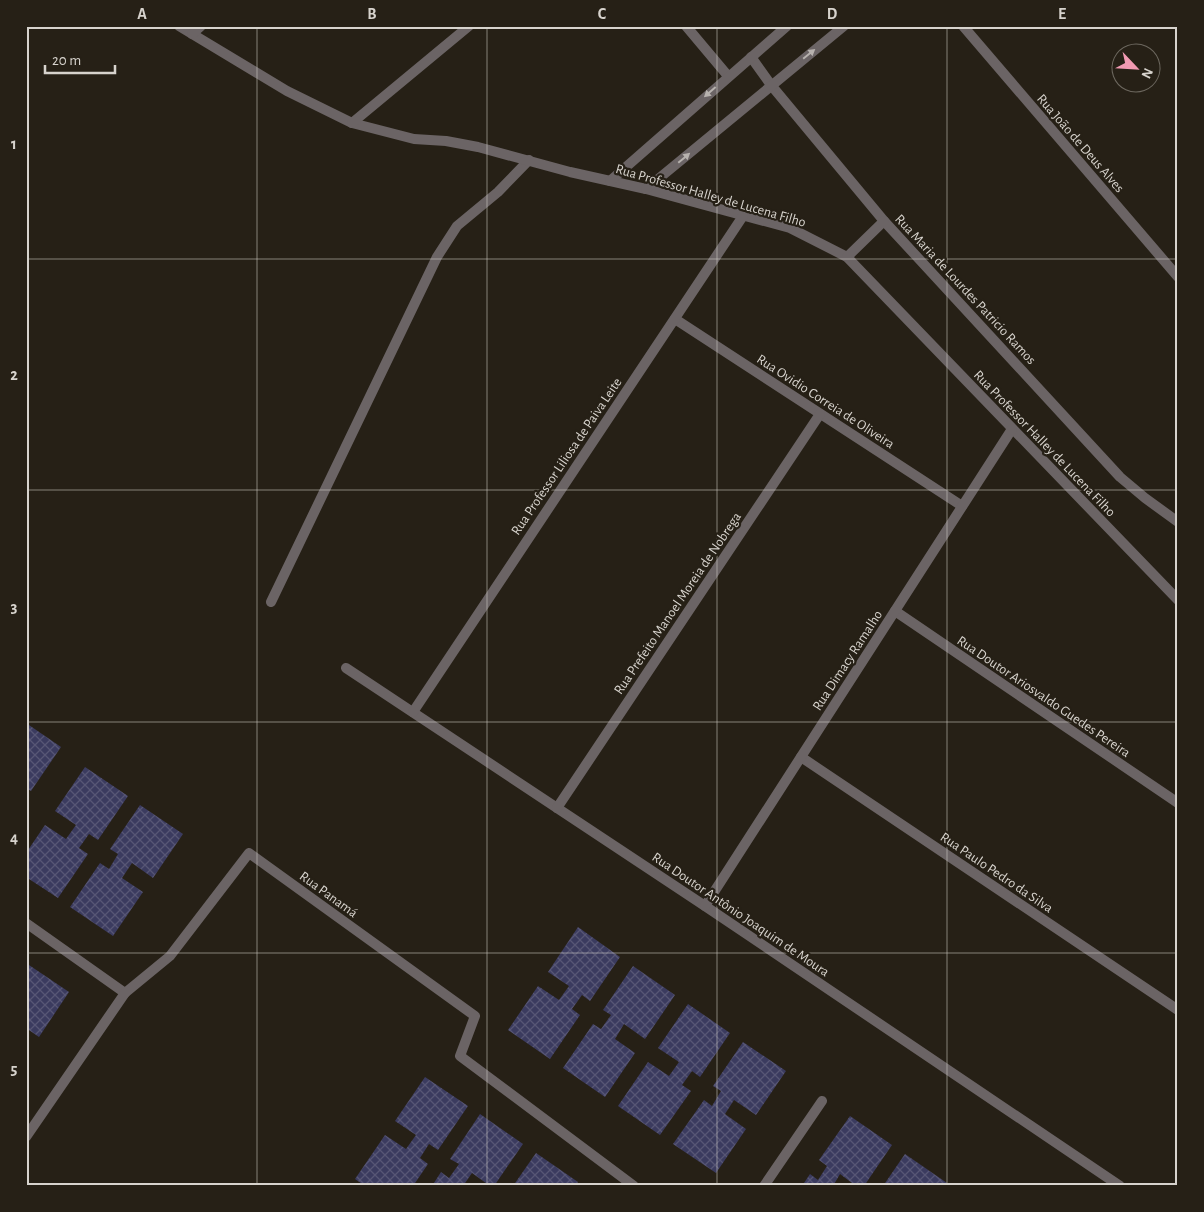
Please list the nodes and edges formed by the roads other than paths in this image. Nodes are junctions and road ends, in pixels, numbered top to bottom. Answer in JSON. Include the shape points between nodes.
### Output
{"nodes":[{"id":1,"x":178,"y":26,"type":"edge"},
{"id":2,"x":202,"y":26,"type":"edge"},
{"id":3,"x":468,"y":26,"type":"edge"},
{"id":4,"x":686,"y":26,"type":"edge"},
{"id":5,"x":787,"y":26,"type":"edge"},
{"id":6,"x":844,"y":26,"type":"edge"},
{"id":7,"x":962,"y":26,"type":"edge"},
{"id":8,"x":192,"y":34,"type":"junction"},
{"id":9,"x":751,"y":57,"type":"junction"},
{"id":10,"x":728,"y":76,"type":"junction"},
{"id":11,"x":771,"y":85,"type":"junction"},
{"id":12,"x":352,"y":123,"type":"junction"},
{"id":13,"x":529,"y":160,"type":"junction"},
{"id":14,"x":610,"y":181,"type":"junction"},
{"id":15,"x":646,"y":189,"type":"junction"},
{"id":16,"x":743,"y":216,"type":"junction"},
{"id":17,"x":884,"y":221,"type":"junction"},
{"id":18,"x":847,"y":257,"type":"junction"},
{"id":19,"x":1178,"y":278,"type":"edge"},
{"id":20,"x":674,"y":319,"type":"junction"},
{"id":21,"x":820,"y":414,"type":"junction"},
{"id":22,"x":1012,"y":429,"type":"junction"},
{"id":23,"x":962,"y":506,"type":"junction"},
{"id":24,"x":1178,"y":522,"type":"edge"},
{"id":25,"x":1178,"y":600,"type":"edge"},
{"id":26,"x":271,"y":602,"type":"dead end"},
{"id":27,"x":895,"y":611,"type":"junction"},
{"id":28,"x":346,"y":668,"type":"dead end"},
{"id":29,"x":413,"y":712,"type":"junction"},
{"id":30,"x":801,"y":757,"type":"junction"},
{"id":31,"x":1178,"y":803,"type":"edge"},
{"id":32,"x":557,"y":808,"type":"junction"},
{"id":33,"x":705,"y":906,"type":"junction"},
{"id":34,"x":26,"y":924,"type":"edge"},
{"id":35,"x":125,"y":993,"type":"junction"},
{"id":36,"x":1178,"y":1010,"type":"edge"},
{"id":37,"x":822,"y":1100,"type":"dead end"},
{"id":38,"x":26,"y":1137,"type":"edge"},
{"id":39,"x":634,"y":1186,"type":"edge"},
{"id":40,"x":764,"y":1186,"type":"edge"},
{"id":41,"x":1120,"y":1186,"type":"edge"}],
"edges":[{"from":1,"to":8,"type":"street","name":"Rua Professor Halley de Lucena Filho"},
{"from":2,"to":8,"type":"street"},
{"from":3,"to":12,"type":"street"},
{"from":4,"to":10,"type":"street"},
{"from":5,"to":9,"type":"street"},
{"from":11,"to":6,"type":"street","one_way":true},
{"from":7,"to":19,"type":"street","name":"Rua João de Deus Alves"},
{"from":8,"to":12,"type":"street","name":"Rua Professor Halley de Lucena Filho","via":[[287,91]]},
{"from":9,"to":10,"type":"street"},
{"from":9,"to":11,"type":"street","name":"Rua Maria de Lourdes Patricio Ramos"},
{"from":10,"to":14,"type":"street","one_way":true},
{"from":15,"to":11,"type":"street","one_way":true},
{"from":11,"to":17,"type":"street","name":"Rua Maria de Lourdes Patricio Ramos"},
{"from":12,"to":13,"type":"street","name":"Rua Professor Halley de Lucena Filho","via":[[414,139],[446,141]]},
{"from":13,"to":14,"type":"street","name":"Rua Professor Halley de Lucena Filho"},
{"from":13,"to":26,"type":"street","via":[[458,226],[437,257]]},
{"from":14,"to":15,"type":"street","name":"Rua Professor Halley de Lucena Filho"},
{"from":15,"to":16,"type":"street","name":"Rua Professor Halley de Lucena Filho"},
{"from":16,"to":18,"type":"street","name":"Rua Professor Halley de Lucena Filho","via":[[790,228]]},
{"from":16,"to":20,"type":"street","name":"Rua Professor Liliosa de Paiva Leite"},
{"from":17,"to":18,"type":"street"},
{"from":17,"to":24,"type":"street","name":"Rua Maria de Lourdes Patricio Ramos","via":[[1120,477]]},
{"from":18,"to":22,"type":"street","name":"Rua Professor Halley de Lucena Filho"},
{"from":20,"to":21,"type":"street","name":"Rua Ovidio Correia de Oliveira"},
{"from":20,"to":29,"type":"street","name":"Rua Professor Liliosa de Paiva Leite"},
{"from":21,"to":23,"type":"street","name":"Rua Ovidio Correia de Oliveira"},
{"from":21,"to":32,"type":"street","name":"Rua Prefeito Manoel Moreia de Nobrega"},
{"from":22,"to":23,"type":"street","name":"Rua Dimacy Ramalho"},
{"from":22,"to":25,"type":"street","name":"Rua Professor Halley de Lucena Filho"},
{"from":23,"to":27,"type":"street","name":"Rua Dimacy Ramalho"},
{"from":27,"to":30,"type":"street","name":"Rua Dimacy Ramalho"},
{"from":27,"to":31,"type":"street","name":"Rua Doutor Ariosvaldo Guedes Pereira"},
{"from":28,"to":29,"type":"street","name":"Rua Doutor Antônio Joaquim de Moura"},
{"from":29,"to":32,"type":"street","name":"Rua Doutor Antônio Joaquim de Moura"},
{"from":30,"to":33,"type":"street","name":"Rua Dimacy Ramalho"},
{"from":30,"to":36,"type":"street","name":"Rua Paulo Pedro da Silva"},
{"from":32,"to":33,"type":"street","name":"Rua Doutor Antônio Joaquim de Moura"},
{"from":33,"to":41,"type":"street","name":"Rua Doutor Antônio Joaquim de Moura"},
{"from":34,"to":35,"type":"street"},
{"from":35,"to":38,"type":"street","name":"Rua Panamá"},
{"from":35,"to":39,"type":"street","name":"Rua Panamá","via":[[170,956],[249,853],[476,1016],[460,1056]]},
{"from":37,"to":40,"type":"street"}]}
